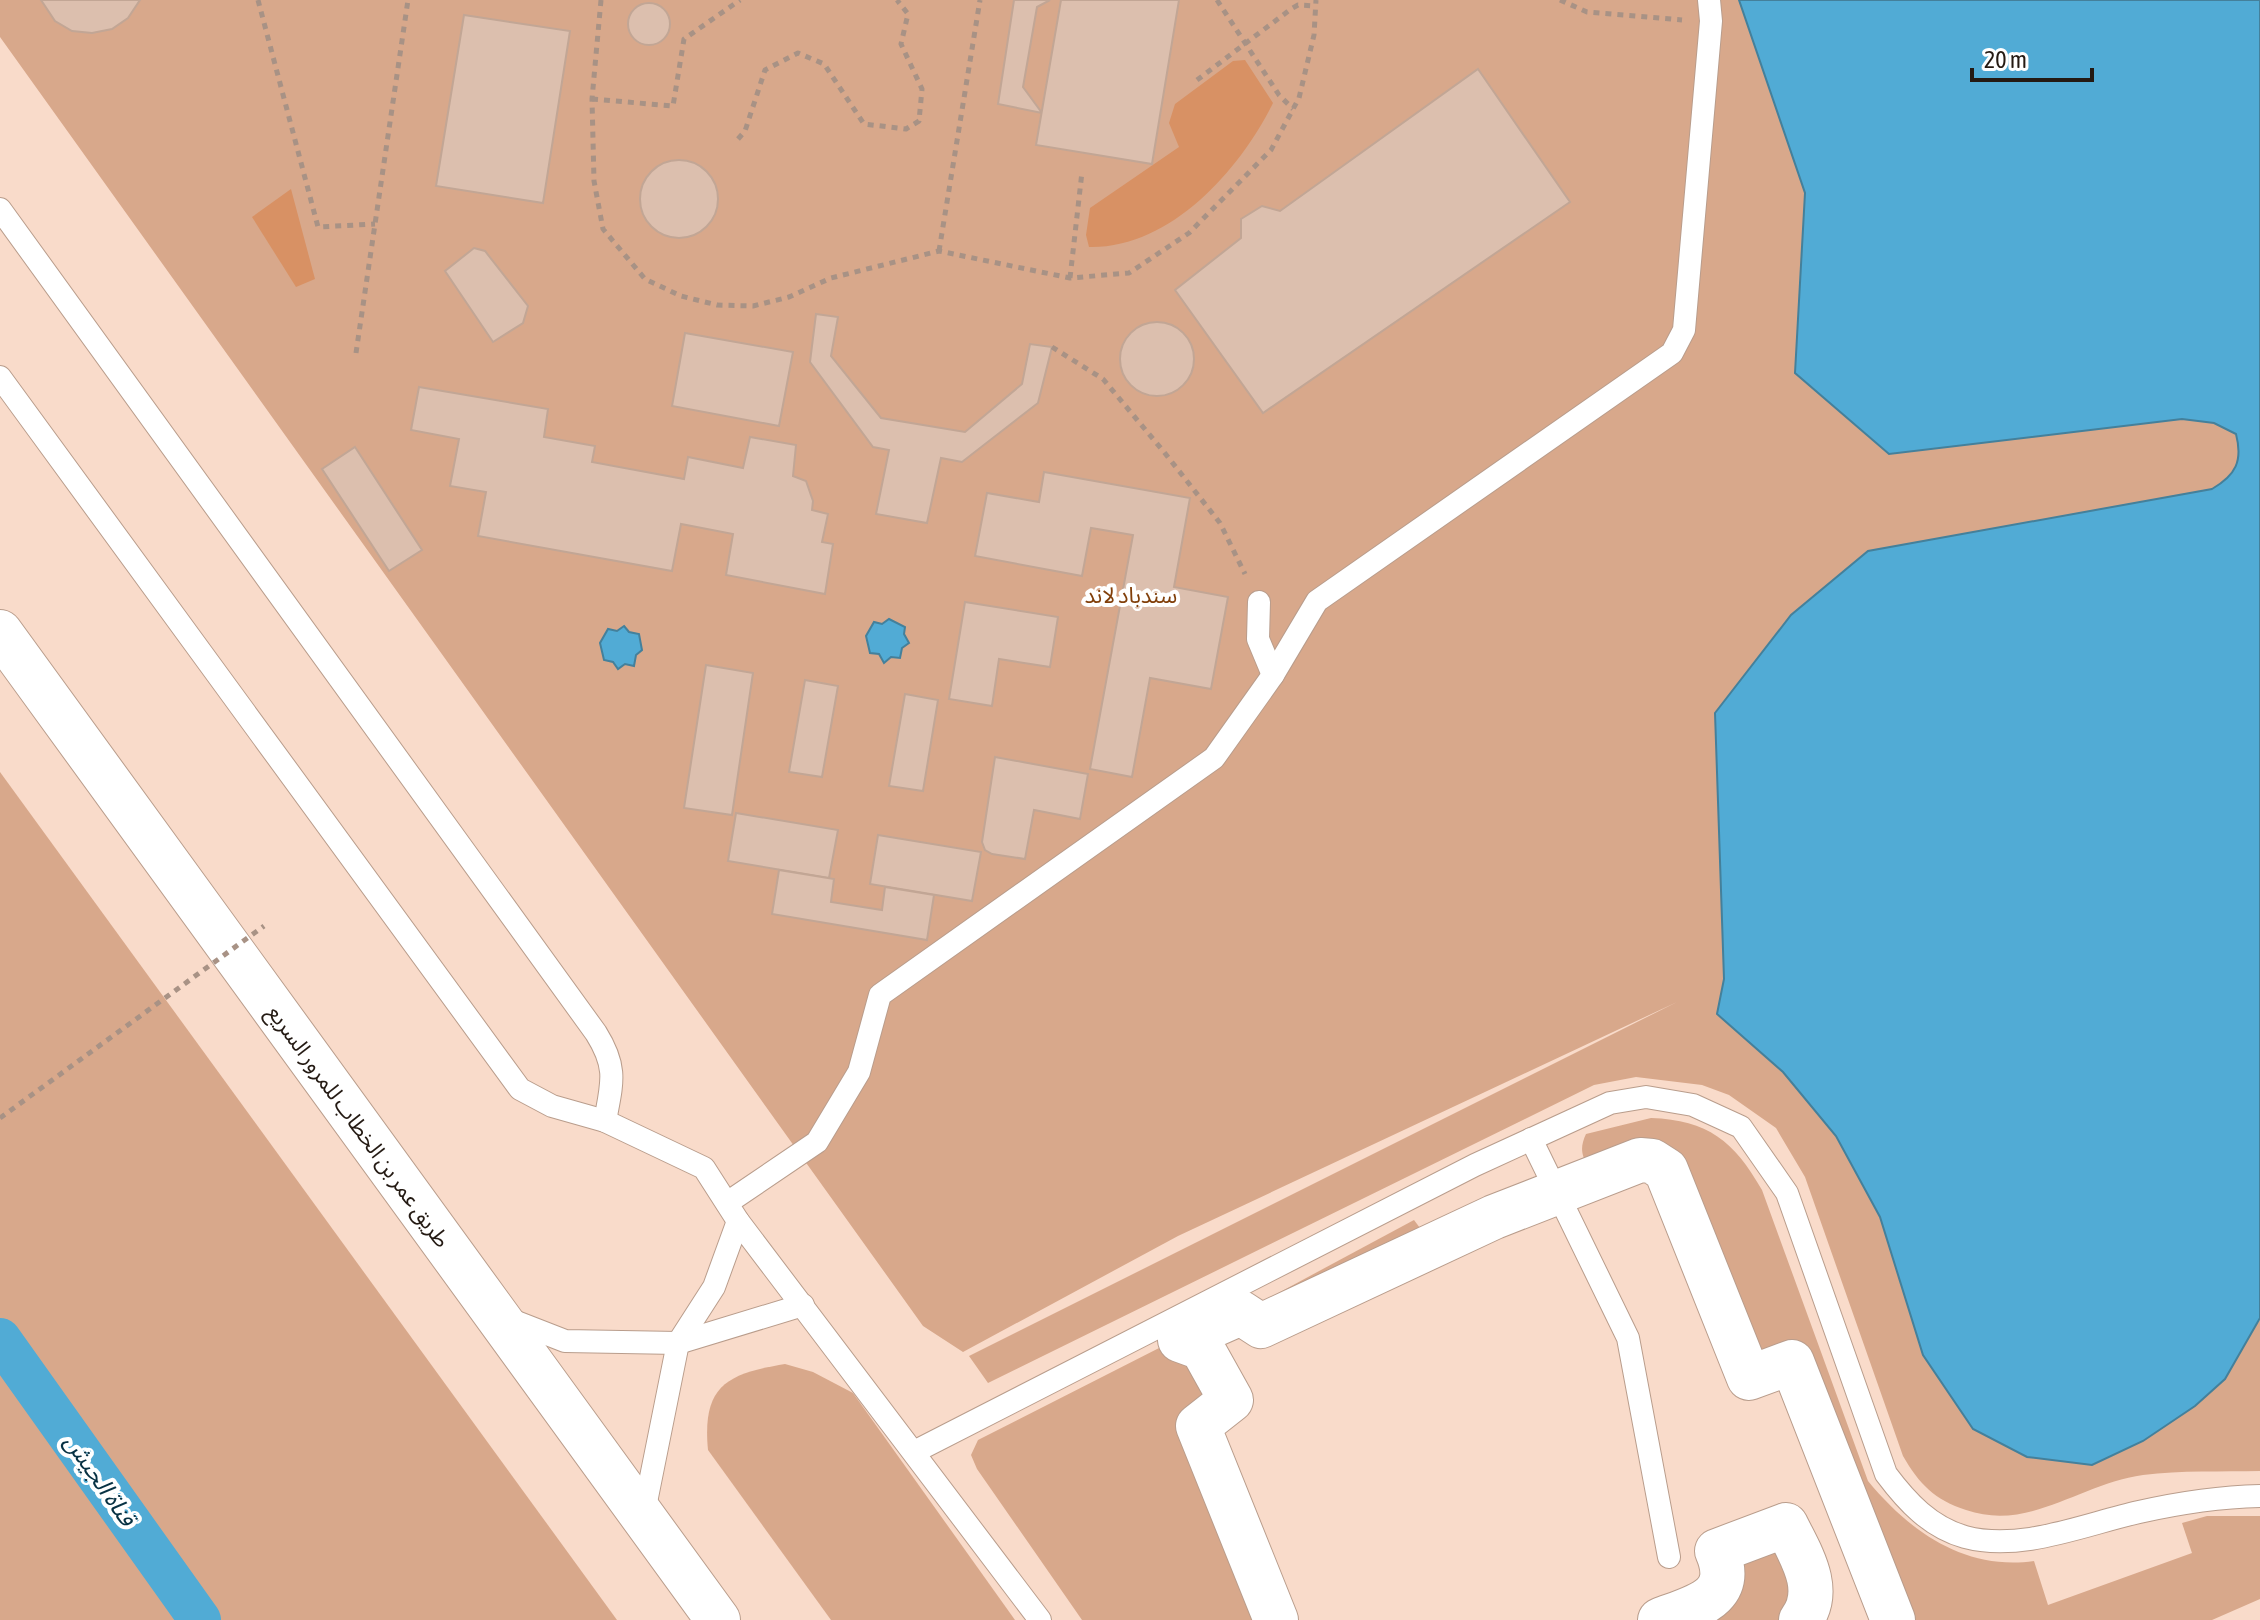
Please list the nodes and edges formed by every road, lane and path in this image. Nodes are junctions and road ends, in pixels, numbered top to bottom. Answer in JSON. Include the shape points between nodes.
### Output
{"nodes":[{"id":1,"x":258,"y":0,"type":"edge"},
{"id":2,"x":408,"y":0,"type":"edge"},
{"id":3,"x":601,"y":0,"type":"edge"},
{"id":4,"x":740,"y":0,"type":"edge"},
{"id":5,"x":897,"y":0,"type":"edge"},
{"id":6,"x":980,"y":0,"type":"edge"},
{"id":7,"x":1217,"y":0,"type":"edge"},
{"id":8,"x":1560,"y":0,"type":"edge"},
{"id":9,"x":1316,"y":3,"type":"edge"},
{"id":10,"x":1710,"y":10,"type":"edge"},
{"id":11,"x":1245,"y":41,"type":"junction"},
{"id":12,"x":1197,"y":80,"type":"dead end"},
{"id":13,"x":592,"y":99,"type":"junction"},
{"id":14,"x":1293,"y":109,"type":"junction"},
{"id":15,"x":738,"y":139,"type":"dead end"},
{"id":16,"x":1082,"y":172,"type":"dead end"},
{"id":17,"x":0,"y":209,"type":"edge"},
{"id":18,"x":375,"y":224,"type":"junction"},
{"id":19,"x":939,"y":251,"type":"junction"},
{"id":20,"x":1070,"y":278,"type":"junction"},
{"id":21,"x":1052,"y":347,"type":"dead end"},
{"id":22,"x":356,"y":353,"type":"dead end"},
{"id":23,"x":0,"y":377,"type":"edge"},
{"id":24,"x":1259,"y":602,"type":"joint"},
{"id":25,"x":0,"y":632,"type":"edge"},
{"id":26,"x":1273,"y":675,"type":"junction"},
{"id":27,"x":264,"y":926,"type":"dead end"},
{"id":28,"x":0,"y":1118,"type":"edge"},
{"id":29,"x":605,"y":1121,"type":"junction"},
{"id":30,"x":1531,"y":1139,"type":"junction"},
{"id":31,"x":733,"y":1212,"type":"junction"},
{"id":32,"x":803,"y":1305,"type":"junction"},
{"id":33,"x":495,"y":1313,"type":"junction"},
{"id":34,"x":678,"y":1343,"type":"junction"},
{"id":35,"x":914,"y":1452,"type":"junction"},
{"id":36,"x":2260,"y":1496,"type":"edge"},
{"id":37,"x":643,"y":1517,"type":"junction"},
{"id":38,"x":1669,"y":1557,"type":"dead end"},
{"id":39,"x":718,"y":1620,"type":"edge"},
{"id":40,"x":1040,"y":1620,"type":"edge"},
{"id":41,"x":1276,"y":1620,"type":"edge"},
{"id":42,"x":1660,"y":1620,"type":"edge"},
{"id":43,"x":1801,"y":1620,"type":"edge"},
{"id":44,"x":1893,"y":1620,"type":"edge"}],
"edges":[{"from":1,"to":18,"type":"path","via":[[318,227]]},
{"from":2,"to":18,"type":"path"},
{"from":3,"to":13,"type":"path"},
{"from":4,"to":13,"type":"path","via":[[684,39],[673,106]]},
{"from":5,"to":15,"type":"path","via":[[908,14],[901,44],[922,89],[919,121],[906,129],[864,124],[824,64],[798,53],[765,70]]},
{"from":6,"to":19,"type":"path"},
{"from":7,"to":11,"type":"path"},
{"from":8,"to":10,"type":"path","via":[[1587,12]]},
{"from":9,"to":11,"type":"path","via":[[1298,5]]},
{"from":9,"to":14,"type":"path","via":[[1314,35]]},
{"from":10,"to":26,"type":"lane","via":[[1684,330],[1672,353],[1317,601]]},
{"from":11,"to":12,"type":"path"},
{"from":11,"to":14,"type":"path"},
{"from":13,"to":19,"type":"path","via":[[594,181],[603,229],[645,279],[681,296],[753,306],[831,278]]},
{"from":14,"to":20,"type":"path","via":[[1271,150],[1189,233],[1129,273]]},
{"from":16,"to":20,"type":"path"},
{"from":17,"to":29,"type":"lane","via":[[596,1033],[610,1055],[614,1076]]},
{"from":18,"to":22,"type":"path"},
{"from":19,"to":20,"type":"path"},
{"from":21,"to":24,"type":"path","via":[[1103,379],[1164,452],[1220,523]]},
{"from":23,"to":29,"type":"lane","via":[[520,1089],[552,1106]]},
{"from":24,"to":26,"type":"lane","via":[[1258,639]]},
{"from":25,"to":33,"type":"main road","name":"طريق عمر بن الخطاب للمرور السريع"},
{"from":26,"to":31,"type":"lane","via":[[1214,758],[880,995],[859,1072],[817,1142]]},
{"from":27,"to":28,"type":"path","bridge":true},
{"from":29,"to":31,"type":"lane","via":[[704,1168]]},
{"from":30,"to":35,"type":"lane"},
{"from":30,"to":36,"type":"lane","via":[[1610,1103],[1646,1097],[1693,1105],[1741,1127],[1787,1193],[1886,1474],[1935,1525],[1997,1542],[2141,1511]]},
{"from":30,"to":38,"type":"lane","via":[[1628,1338]]},
{"from":31,"to":32,"type":"lane"},
{"from":31,"to":34,"type":"lane","via":[[714,1287]]},
{"from":32,"to":34,"type":"lane"},
{"from":32,"to":35,"type":"lane"},
{"from":33,"to":34,"type":"lane","via":[[565,1341]]},
{"from":33,"to":37,"type":"main road","name":"طريق عمر بن الخطاب للمرور السريع"},
{"from":34,"to":37,"type":"lane"},
{"from":35,"to":40,"type":"lane"},
{"from":37,"to":39,"type":"main road","name":"طريق عمر بن الخطاب للمرور السريع"},
{"from":41,"to":44,"type":"main road","via":[[1198,1426],[1231,1400],[1202,1348],[1180,1340],[1241,1313],[1261,1326],[1494,1217],[1640,1160],[1666,1170],[1749,1378],[1792,1362]]},
{"from":42,"to":43,"type":"main road","via":[[1705,1603],[1721,1584],[1724,1569],[1717,1551],[1786,1525],[1809,1573],[1811,1599]]}]}
